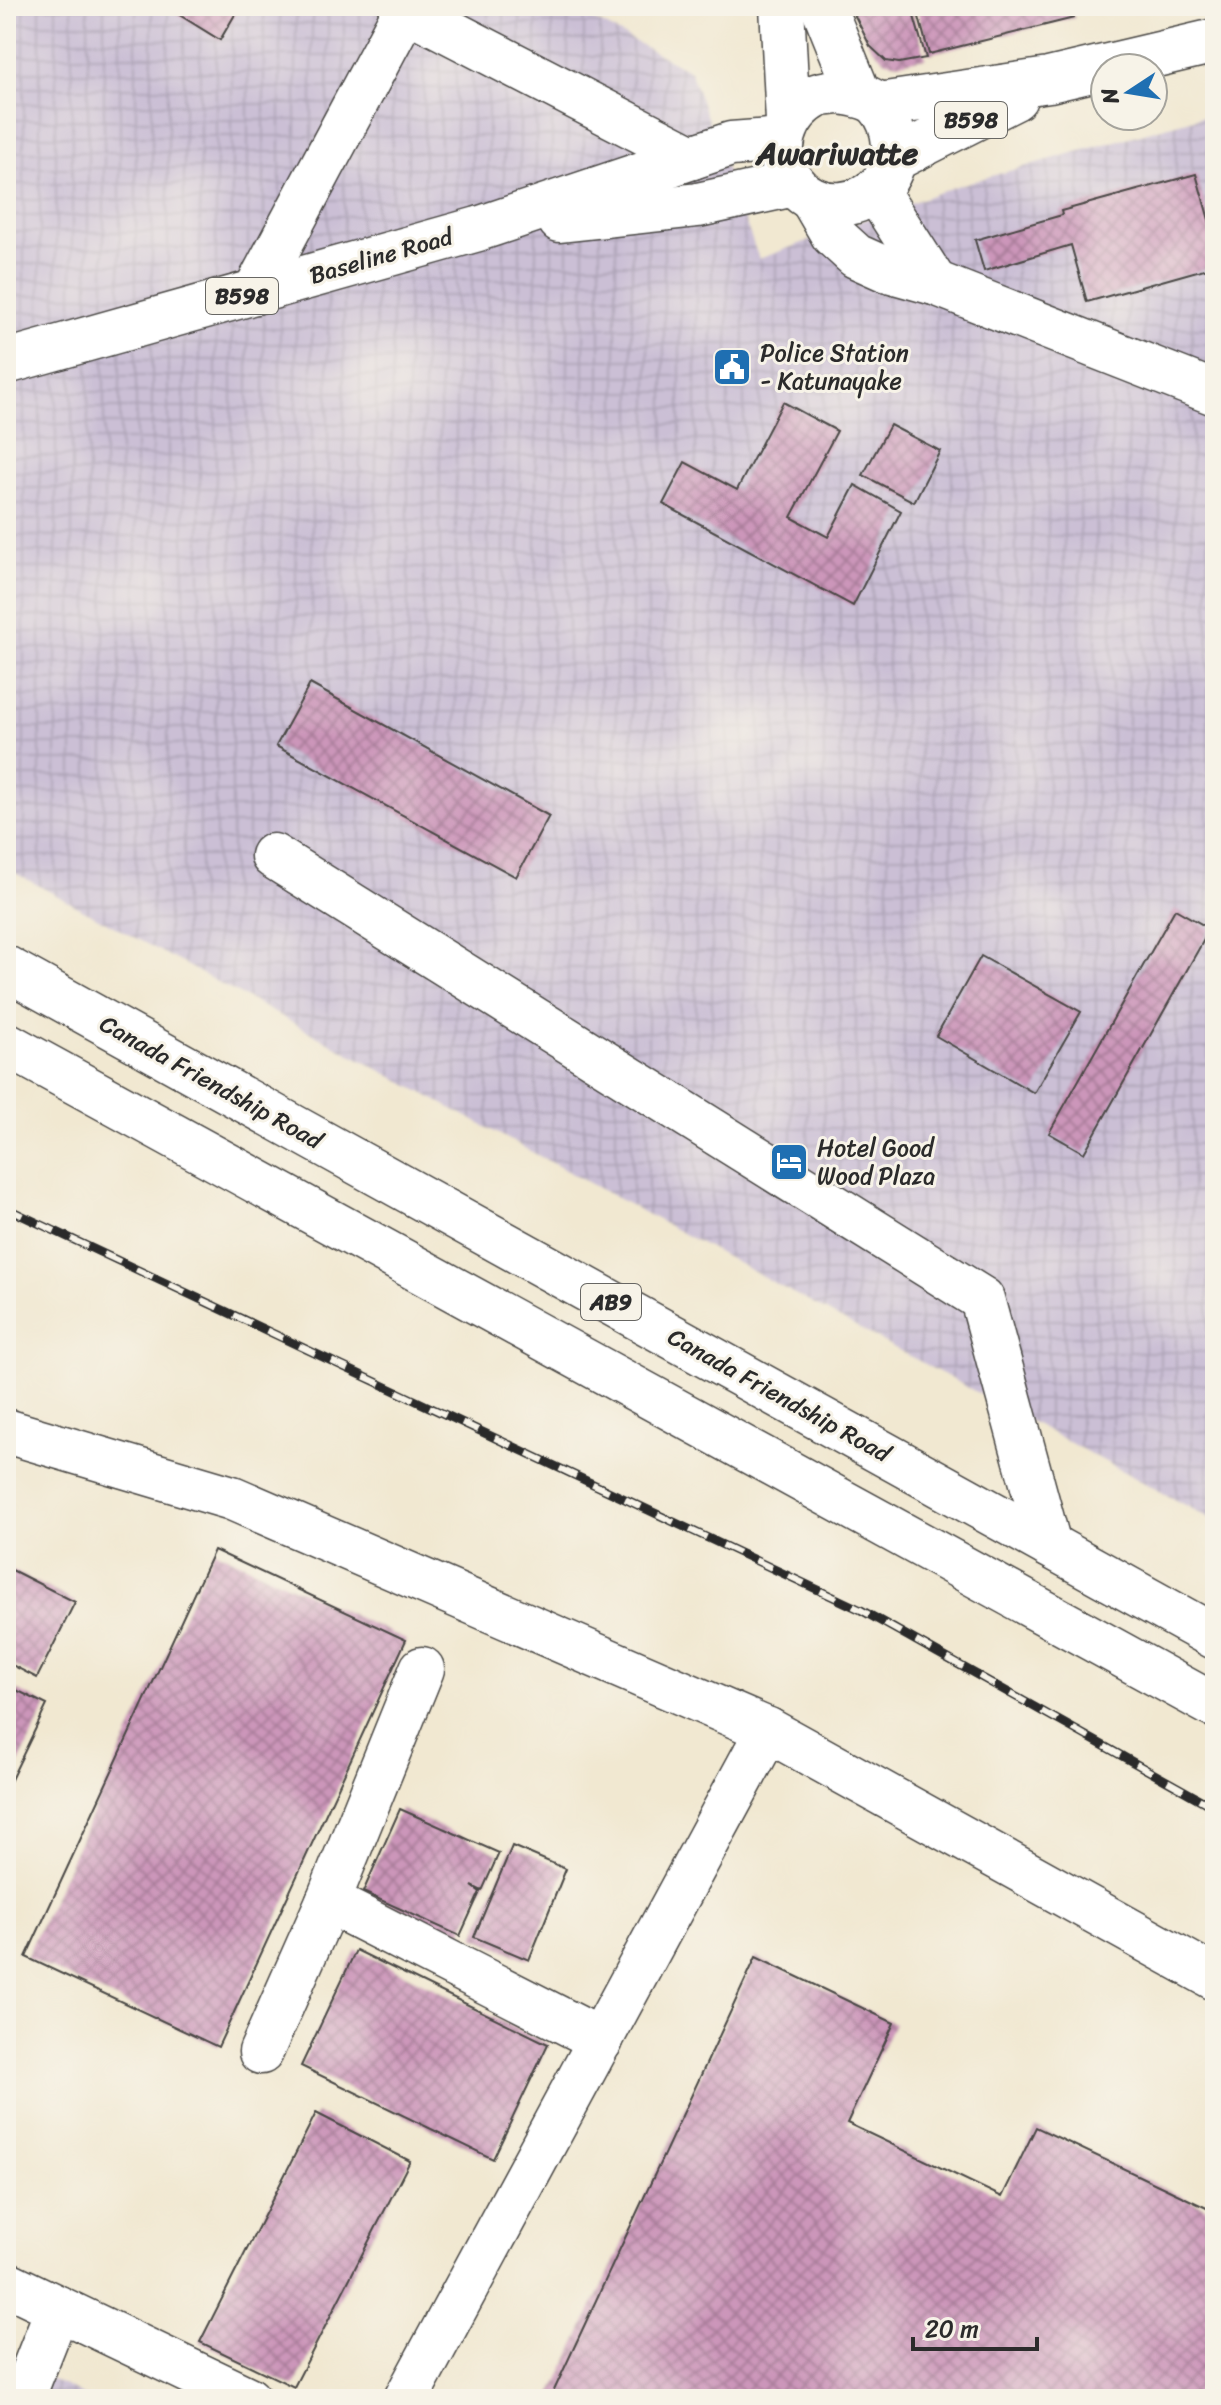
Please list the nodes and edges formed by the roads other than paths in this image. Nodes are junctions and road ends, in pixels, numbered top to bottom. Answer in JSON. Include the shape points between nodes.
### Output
{"nodes":[{"id":1,"x":782,"y":6,"type":"edge"},
{"id":2,"x":823,"y":6,"type":"edge"},
{"id":3,"x":403,"y":8,"type":"edge"},
{"id":4,"x":1215,"y":41,"type":"edge"},
{"id":5,"x":1049,"y":80,"type":"junction"},
{"id":6,"x":869,"y":100,"type":"junction"},
{"id":7,"x":785,"y":131,"type":"junction"},
{"id":8,"x":692,"y":157,"type":"junction"},
{"id":9,"x":885,"y":175,"type":"junction"},
{"id":10,"x":803,"y":191,"type":"junction"},
{"id":11,"x":478,"y":229,"type":"junction"},
{"id":12,"x":935,"y":283,"type":"junction"},
{"id":13,"x":255,"y":292,"type":"junction"},
{"id":14,"x":6,"y":362,"type":"edge"},
{"id":15,"x":1215,"y":393,"type":"edge"},
{"id":16,"x":273,"y":856,"type":"dead end"},
{"id":17,"x":6,"y":968,"type":"edge"},
{"id":18,"x":6,"y":1044,"type":"edge"},
{"id":19,"x":6,"y":1431,"type":"edge"},
{"id":20,"x":1049,"y":1545,"type":"junction"},
{"id":21,"x":1215,"y":1637,"type":"edge"},
{"id":22,"x":422,"y":1669,"type":"dead end"},
{"id":23,"x":1215,"y":1706,"type":"edge"},
{"id":24,"x":768,"y":1730,"type":"junction"},
{"id":25,"x":328,"y":1901,"type":"junction"},
{"id":26,"x":1215,"y":1978,"type":"edge"},
{"id":27,"x":601,"y":2040,"type":"junction"},
{"id":28,"x":261,"y":2052,"type":"dead end"},
{"id":29,"x":6,"y":2283,"type":"edge"},
{"id":30,"x":58,"y":2308,"type":"junction"},
{"id":31,"x":22,"y":2399,"type":"edge"},
{"id":32,"x":248,"y":2399,"type":"edge"},
{"id":33,"x":406,"y":2399,"type":"edge"}],
"edges":[{"from":1,"to":7,"type":"main road"},
{"from":2,"to":6,"type":"main road"},
{"from":3,"to":8,"type":"main road"},
{"from":3,"to":13,"type":"main road"},
{"from":4,"to":5,"type":"main road","number":"B598"},
{"from":5,"to":6,"type":"main road","number":"B598"},
{"from":5,"to":9,"type":"main road","number":"B598"},
{"from":6,"to":7,"type":"main road","via":[[840,92],[819,94],[801,105]]},
{"from":6,"to":9,"type":"main road","via":[[894,140]]},
{"from":7,"to":8,"type":"main road","name":"Baseline Road","number":"B598"},
{"from":7,"to":10,"type":"main road","via":[[783,161]]},
{"from":8,"to":11,"type":"main road","name":"Baseline Road","number":"B598"},
{"from":9,"to":10,"type":"main road","via":[[860,201],[836,205]]},
{"from":9,"to":12,"type":"main road"},
{"from":10,"to":11,"type":"main road","name":"Baseline Road","number":"B598"},
{"from":10,"to":12,"type":"main road","via":[[833,235],[856,256]]},
{"from":11,"to":13,"type":"main road","name":"Baseline Road","number":"B598"},
{"from":12,"to":15,"type":"main road"},
{"from":13,"to":14,"type":"main road","name":"Baseline Road","number":"B598"},
{"from":16,"to":20,"type":"main road","via":[[982,1299]]},
{"from":17,"to":20,"type":"main road","name":"Canada Friendship Road","number":"AB9"},
{"from":18,"to":23,"type":"main road","number":"AB9"},
{"from":19,"to":24,"type":"main road","via":[[232,1498]]},
{"from":20,"to":21,"type":"main road","name":"Canada Friendship Road","number":"AB9"},
{"from":22,"to":25,"type":"main road"},
{"from":24,"to":26,"type":"main road"},
{"from":24,"to":27,"type":"main road"},
{"from":25,"to":27,"type":"main road"},
{"from":25,"to":28,"type":"main road"},
{"from":27,"to":33,"type":"main road"},
{"from":29,"to":30,"type":"main road"},
{"from":30,"to":31,"type":"main road"},
{"from":30,"to":32,"type":"main road"}]}
